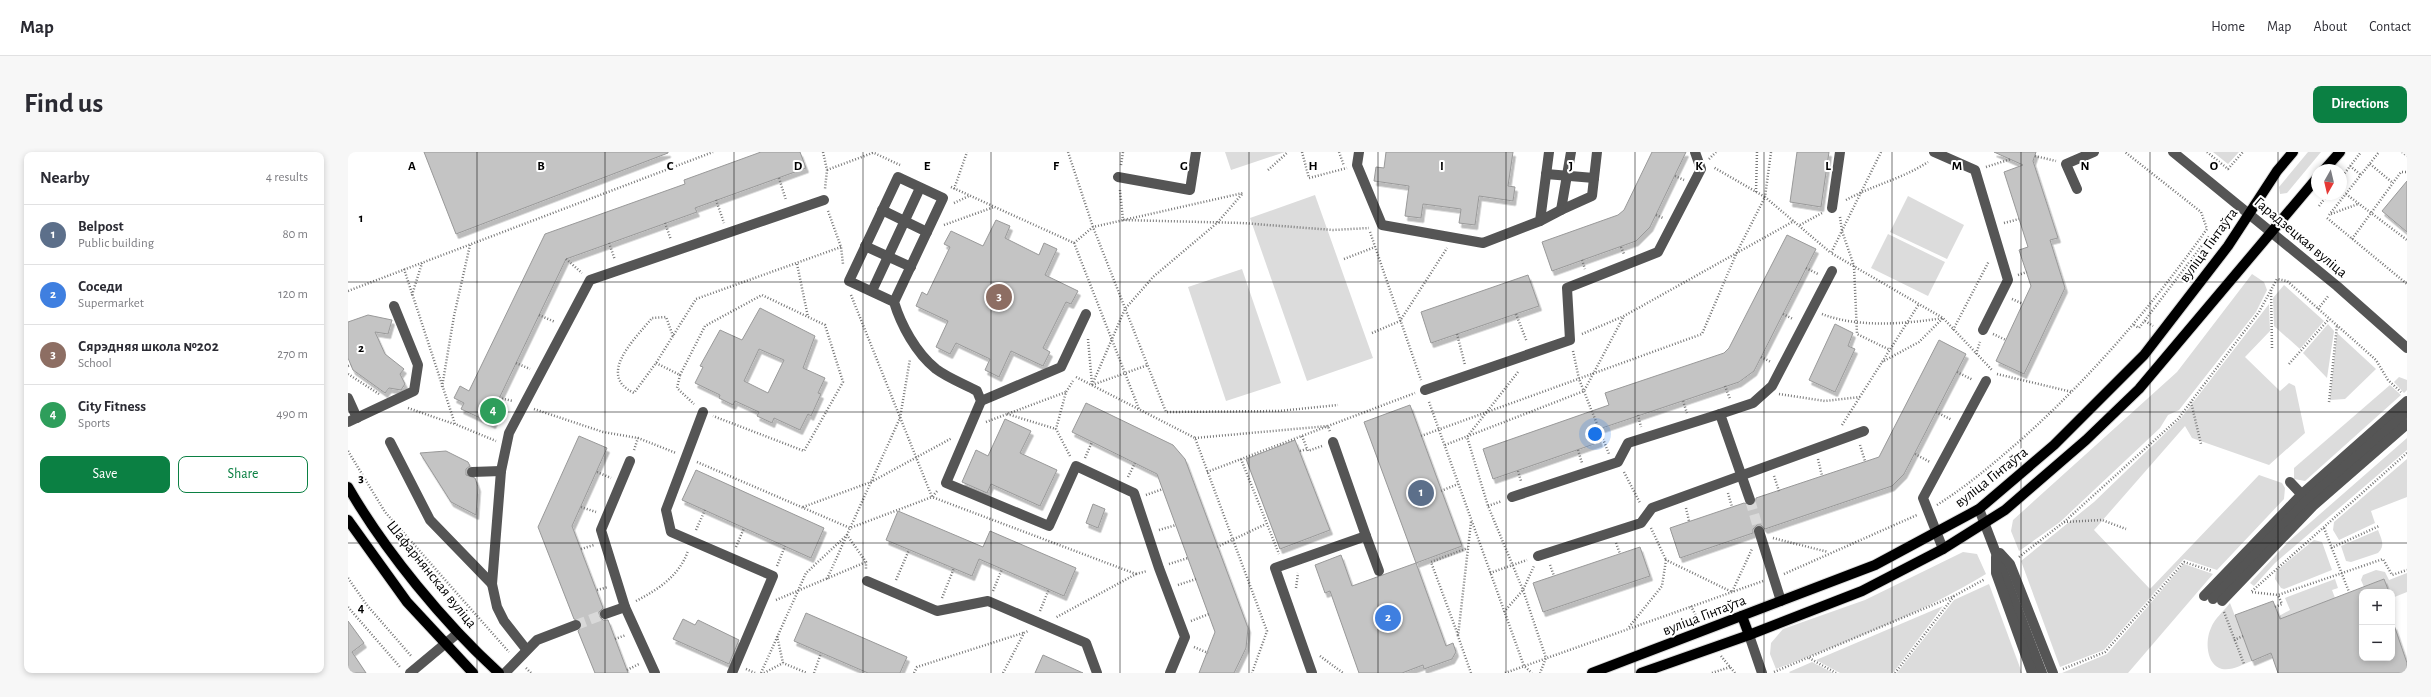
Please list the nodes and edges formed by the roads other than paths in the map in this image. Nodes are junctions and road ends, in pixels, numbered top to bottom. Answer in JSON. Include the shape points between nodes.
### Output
{"nodes":[{"id":1,"x":1196,"y":152,"type":"edge"},
{"id":2,"x":1359,"y":152,"type":"edge"},
{"id":3,"x":1549,"y":152,"type":"edge"},
{"id":4,"x":1571,"y":152,"type":"edge"},
{"id":5,"x":1597,"y":152,"type":"edge"},
{"id":6,"x":1840,"y":152,"type":"edge"},
{"id":7,"x":2094,"y":152,"type":"edge"},
{"id":8,"x":2173,"y":152,"type":"edge"},
{"id":9,"x":2294,"y":152,"type":"edge"},
{"id":10,"x":2340,"y":152,"type":"edge"},
{"id":11,"x":1937,"y":153,"type":"edge"},
{"id":12,"x":1696,"y":154,"type":"edge"},
{"id":13,"x":2329,"y":164,"type":"edge"},
{"id":14,"x":1546,"y":174,"type":"junction"},
{"id":15,"x":1567,"y":176,"type":"junction"},
{"id":16,"x":1118,"y":177,"type":"dead end"},
{"id":17,"x":1594,"y":178,"type":"junction"},
{"id":18,"x":2311,"y":185,"type":"edge"},
{"id":19,"x":920,"y":188,"type":"junction"},
{"id":20,"x":2077,"y":189,"type":"dead end"},
{"id":21,"x":824,"y":200,"type":"dead end"},
{"id":22,"x":1835,"y":206,"type":"road end"},
{"id":23,"x":882,"y":210,"type":"junction"},
{"id":24,"x":1561,"y":210,"type":"junction"},
{"id":25,"x":2249,"y":213,"type":"junction"},
{"id":26,"x":904,"y":221,"type":"junction"},
{"id":27,"x":1540,"y":221,"type":"junction"},
{"id":28,"x":927,"y":232,"type":"junction"},
{"id":29,"x":2271,"y":232,"type":"junction"},
{"id":30,"x":866,"y":246,"type":"junction"},
{"id":31,"x":888,"y":256,"type":"junction"},
{"id":32,"x":910,"y":266,"type":"junction"},
{"id":33,"x":1832,"y":271,"type":"dead end"},
{"id":34,"x":872,"y":291,"type":"junction"},
{"id":35,"x":894,"y":302,"type":"junction"},
{"id":36,"x":394,"y":306,"type":"dead end"},
{"id":37,"x":1086,"y":314,"type":"dead end"},
{"id":38,"x":1983,"y":330,"type":"dead end"},
{"id":39,"x":2407,"y":348,"type":"edge"},
{"id":40,"x":1984,"y":383,"type":"road end"},
{"id":41,"x":1425,"y":390,"type":"road end"},
{"id":42,"x":2405,"y":397,"type":"edge"},
{"id":43,"x":348,"y":398,"type":"edge"},
{"id":44,"x":981,"y":401,"type":"junction"},
{"id":45,"x":703,"y":412,"type":"road end"},
{"id":46,"x":2407,"y":412,"type":"edge"},
{"id":47,"x":1720,"y":414,"type":"junction"},
{"id":48,"x":352,"y":420,"type":"edge"},
{"id":49,"x":2407,"y":424,"type":"edge"},
{"id":50,"x":1860,"y":432,"type":"road end"},
{"id":51,"x":390,"y":442,"type":"dead end"},
{"id":52,"x":1333,"y":442,"type":"road end"},
{"id":53,"x":630,"y":461,"type":"dead end"},
{"id":54,"x":501,"y":471,"type":"junction"},
{"id":55,"x":472,"y":472,"type":"dead end"},
{"id":56,"x":1741,"y":474,"type":"junction"},
{"id":57,"x":2290,"y":482,"type":"dead end"},
{"id":58,"x":348,"y":487,"type":"edge"},
{"id":59,"x":1512,"y":497,"type":"dead end"},
{"id":60,"x":1750,"y":500,"type":"tunnel mouth"},
{"id":61,"x":2307,"y":500,"type":"junction"},
{"id":62,"x":1979,"y":509,"type":"junction"},
{"id":63,"x":348,"y":520,"type":"edge"},
{"id":64,"x":1986,"y":523,"type":"junction"},
{"id":65,"x":1759,"y":533,"type":"tunnel mouth"},
{"id":66,"x":1936,"y":533,"type":"junction"},
{"id":67,"x":1366,"y":536,"type":"junction"},
{"id":68,"x":1943,"y":549,"type":"junction"},
{"id":69,"x":1996,"y":549,"type":"junction"},
{"id":70,"x":1538,"y":556,"type":"road end"},
{"id":71,"x":1379,"y":571,"type":"dead end"},
{"id":72,"x":867,"y":581,"type":"road end"},
{"id":73,"x":492,"y":584,"type":"junction"},
{"id":74,"x":1781,"y":601,"type":"junction"},
{"id":75,"x":625,"y":607,"type":"junction"},
{"id":76,"x":605,"y":614,"type":"tunnel mouth"},
{"id":77,"x":1742,"y":616,"type":"junction"},
{"id":78,"x":576,"y":625,"type":"tunnel mouth"},
{"id":79,"x":458,"y":633,"type":"junction"},
{"id":80,"x":1749,"y":635,"type":"junction"},
{"id":81,"x":446,"y":643,"type":"junction"},
{"id":82,"x":526,"y":649,"type":"junction"},
{"id":83,"x":2057,"y":671,"type":"edge"},
{"id":84,"x":410,"y":673,"type":"edge"},
{"id":85,"x":473,"y":673,"type":"edge"},
{"id":86,"x":499,"y":673,"type":"edge"},
{"id":87,"x":505,"y":673,"type":"edge"},
{"id":88,"x":655,"y":673,"type":"edge"},
{"id":89,"x":732,"y":673,"type":"edge"},
{"id":90,"x":1097,"y":673,"type":"edge"},
{"id":91,"x":1170,"y":673,"type":"edge"},
{"id":92,"x":1312,"y":673,"type":"edge"},
{"id":93,"x":1592,"y":673,"type":"edge"},
{"id":94,"x":1641,"y":673,"type":"edge"},
{"id":95,"x":1762,"y":673,"type":"edge"},
{"id":96,"x":2032,"y":673,"type":"edge"},
{"id":97,"x":2042,"y":673,"type":"edge"}],
"edges":[{"from":1,"to":16,"type":"street","via":[[1190,190]]},
{"from":2,"to":27,"type":"street","via":[[1357,165],[1382,226],[1483,243]]},
{"from":3,"to":14,"type":"street"},
{"from":4,"to":15,"type":"street"},
{"from":5,"to":17,"type":"street"},
{"from":6,"to":22,"type":"street"},
{"from":7,"to":20,"type":"street","via":[[2066,164]]},
{"from":8,"to":25,"type":"street","name":"Гарадзецкая вуліца"},
{"from":9,"to":25,"type":"main road","name":"вуліца Гінтаўта","via":[[2277,171]]},
{"from":10,"to":13,"type":"main road"},
{"from":11,"to":38,"type":"street","via":[[1975,170],[2008,280]]},
{"from":12,"to":41,"type":"street","via":[[1701,169],[1658,252],[1567,288],[1570,340]]},
{"from":14,"to":15,"type":"street"},
{"from":14,"to":27,"type":"street"},
{"from":15,"to":17,"type":"street"},
{"from":15,"to":24,"type":"street"},
{"from":17,"to":24,"type":"street","via":[[1592,196]]},
{"from":18,"to":29,"type":"main road"},
{"from":19,"to":23,"type":"street","via":[[898,177]]},
{"from":19,"to":26,"type":"street"},
{"from":19,"to":28,"type":"street","via":[[943,198]]},
{"from":21,"to":54,"type":"street","via":[[590,280],[509,433]]},
{"from":23,"to":26,"type":"street"},
{"from":23,"to":30,"type":"street"},
{"from":24,"to":27,"type":"street"},
{"from":25,"to":29,"type":"street","name":"Гарадзецкая вуліца"},
{"from":25,"to":62,"type":"main road","name":"вуліца Гінтаўта","via":[[2228,246],[2144,355],[2054,445]]},
{"from":26,"to":28,"type":"street"},
{"from":26,"to":31,"type":"street"},
{"from":28,"to":32,"type":"street"},
{"from":29,"to":39,"type":"street","name":"Гарадзецкая вуліца"},
{"from":29,"to":64,"type":"main road","via":[[2139,389],[2052,470]]},
{"from":30,"to":31,"type":"street"},
{"from":30,"to":34,"type":"street","via":[[849,281]]},
{"from":31,"to":32,"type":"street"},
{"from":31,"to":34,"type":"street"},
{"from":32,"to":35,"type":"street"},
{"from":33,"to":47,"type":"street","via":[[1772,386],[1752,403]]},
{"from":34,"to":35,"type":"street"},
{"from":35,"to":44,"type":"street","via":[[899,319],[914,343],[936,368],[977,390]]},
{"from":36,"to":48,"type":"street","via":[[418,365],[414,391]]},
{"from":37,"to":44,"type":"street","via":[[1061,367]]},
{"from":40,"to":66,"type":"street","via":[[1923,498]]},
{"from":42,"to":61,"type":"street"},
{"from":43,"to":48,"type":"street"},
{"from":44,"to":91,"type":"street","via":[[946,483],[1049,526],[1079,468],[1134,493],[1185,637]]},
{"from":45,"to":89,"type":"street","via":[[666,510],[671,532],[773,576]]},
{"from":46,"to":61,"type":"street"},
{"from":47,"to":56,"type":"street"},
{"from":47,"to":59,"type":"street","via":[[1628,443],[1616,462]]},
{"from":49,"to":61,"type":"street"},
{"from":50,"to":56,"type":"street"},
{"from":51,"to":73,"type":"street","via":[[430,520]]},
{"from":52,"to":67,"type":"street"},
{"from":53,"to":75,"type":"street","via":[[601,530]]},
{"from":54,"to":55,"type":"street"},
{"from":54,"to":73,"type":"street"},
{"from":56,"to":60,"type":"street"},
{"from":56,"to":70,"type":"street","via":[[1652,508],[1641,523]]},
{"from":57,"to":61,"type":"street"},
{"from":58,"to":79,"type":"main road","name":"Шафарнянская вуліца","via":[[401,564]]},
{"from":61,"to":61,"type":"street","via":[[2215,602]]},
{"from":62,"to":64,"type":"street"},
{"from":62,"to":66,"type":"main road","name":"вуліца Гінтаўта"},
{"from":63,"to":81,"type":"main road","via":[[407,602]]},
{"from":64,"to":68,"type":"main road"},
{"from":64,"to":69,"type":"street"},
{"from":65,"to":74,"type":"street"},
{"from":66,"to":68,"type":"street"},
{"from":66,"to":74,"type":"main road","name":"вуліца Гінтаўта","via":[[1875,565]]},
{"from":67,"to":71,"type":"street"},
{"from":67,"to":92,"type":"street","via":[[1275,568]]},
{"from":68,"to":80,"type":"main road","via":[[1862,591]]},
{"from":69,"to":83,"type":"street","via":[[2010,564]]},
{"from":69,"to":96,"type":"street","via":[[1996,573]]},
{"from":69,"to":97,"type":"street"},
{"from":72,"to":90,"type":"street","via":[[937,610],[988,601],[1086,643]]},
{"from":73,"to":82,"type":"street","via":[[497,607],[504,622]]},
{"from":74,"to":77,"type":"main road","name":"вуліца Гінтаўта"},
{"from":75,"to":76,"type":"street"},
{"from":75,"to":88,"type":"street"},
{"from":77,"to":80,"type":"main road"},
{"from":77,"to":93,"type":"main road","name":"вуліца Гінтаўта"},
{"from":78,"to":82,"type":"street","via":[[537,640]]},
{"from":79,"to":81,"type":"street"},
{"from":79,"to":86,"type":"main road","name":"Шафарнянская вуліца"},
{"from":80,"to":94,"type":"main road"},
{"from":80,"to":95,"type":"street"},
{"from":81,"to":84,"type":"street"},
{"from":81,"to":85,"type":"main road"},
{"from":82,"to":87,"type":"street"}]}
